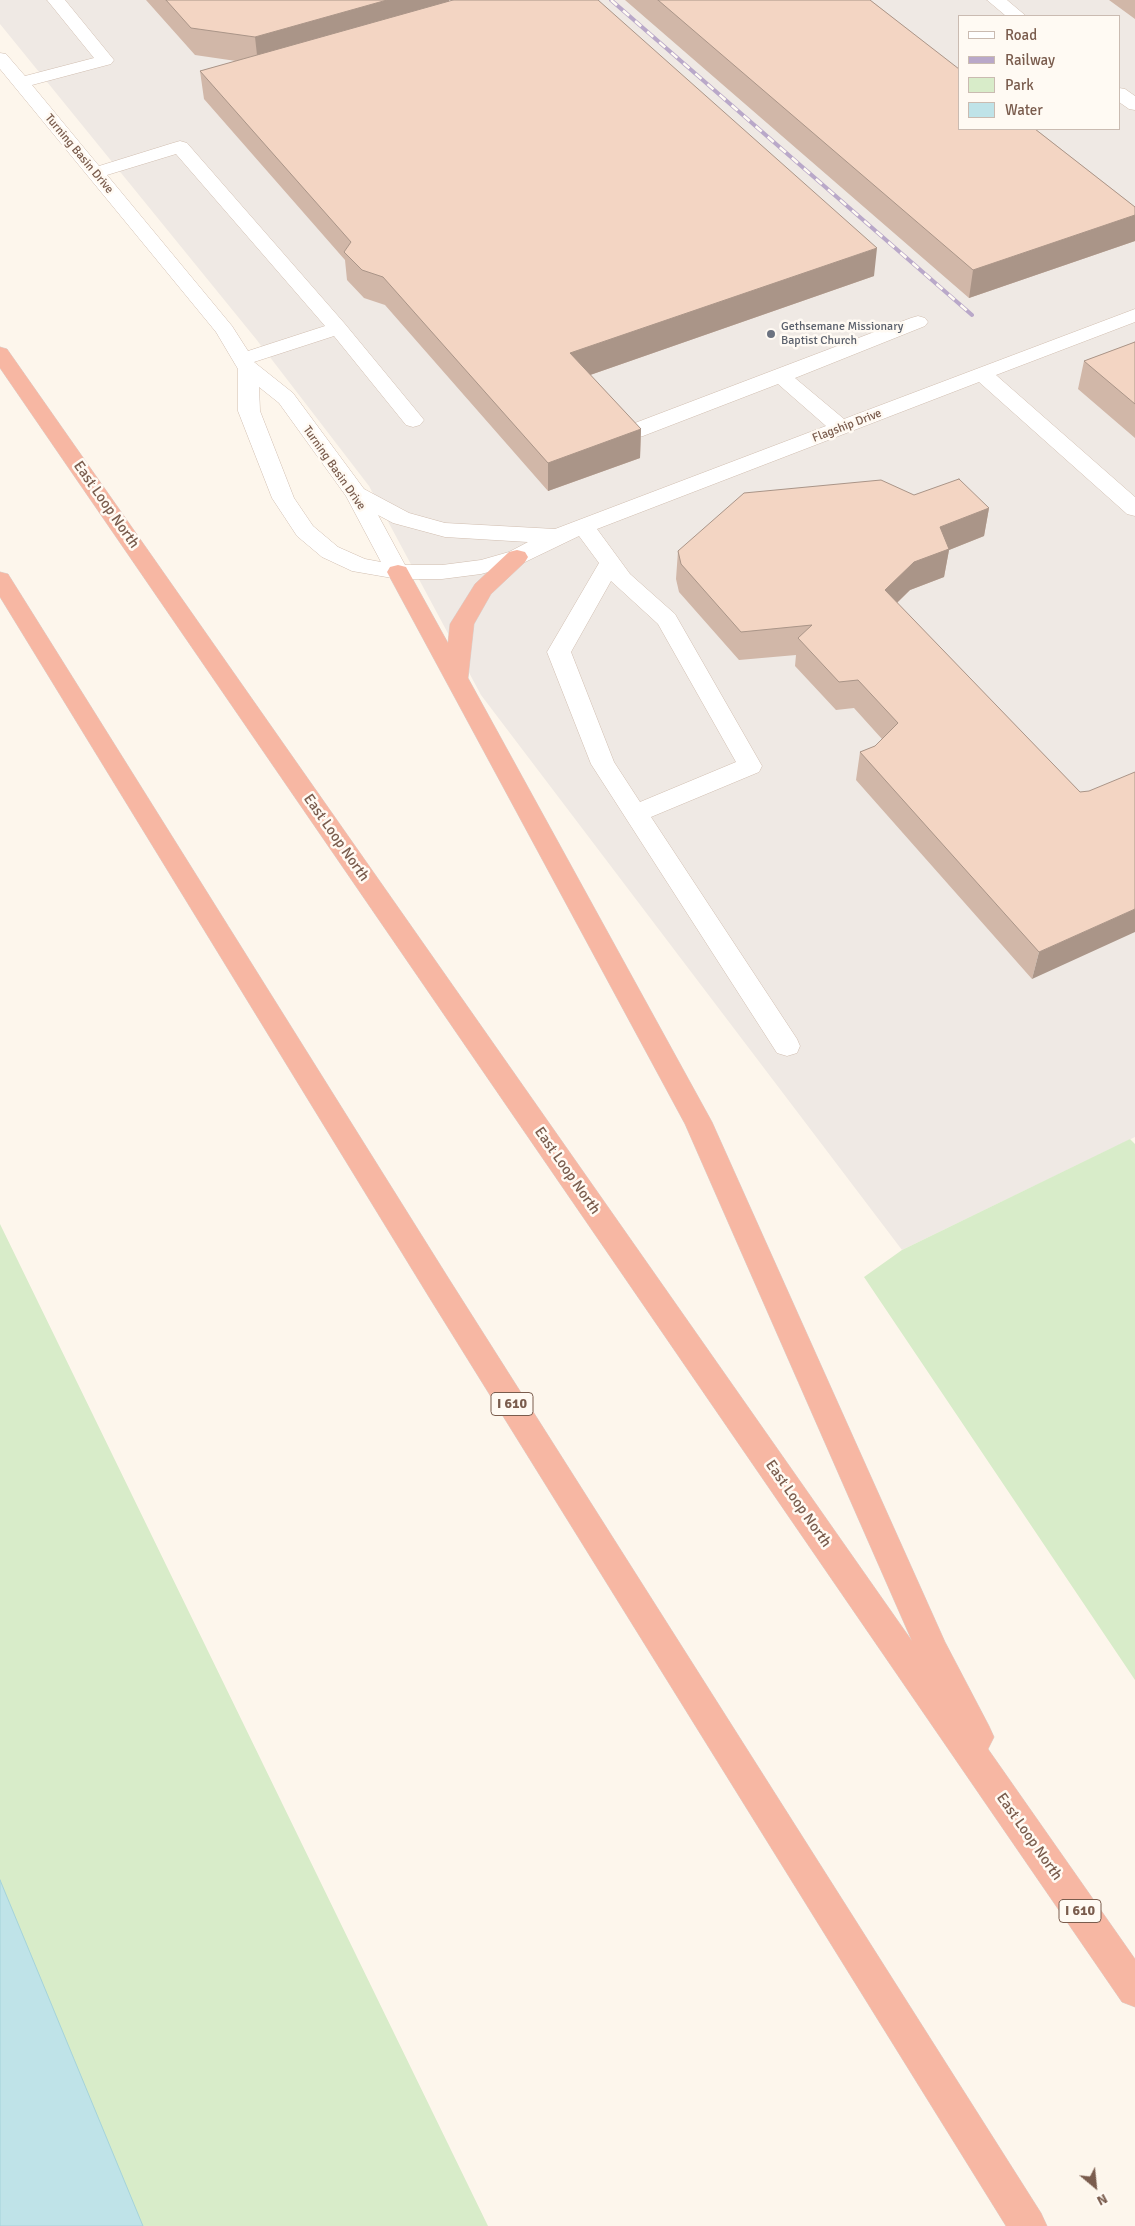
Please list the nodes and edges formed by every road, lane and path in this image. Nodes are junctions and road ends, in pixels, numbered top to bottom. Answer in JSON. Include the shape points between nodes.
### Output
{"nodes":[{"id":1,"x":56,"y":0,"type":"edge"},
{"id":2,"x":996,"y":0,"type":"edge"},
{"id":3,"x":1016,"y":15,"type":"edge"},
{"id":4,"x":0,"y":58,"type":"edge"},
{"id":5,"x":21,"y":83,"type":"junction"},
{"id":6,"x":1120,"y":94,"type":"edge"},
{"id":7,"x":1135,"y":105,"type":"edge"},
{"id":8,"x":95,"y":173,"type":"junction"},
{"id":9,"x":1135,"y":316,"type":"edge"},
{"id":10,"x":918,"y":322,"type":"dead end"},
{"id":11,"x":338,"y":328,"type":"junction"},
{"id":12,"x":0,"y":353,"type":"edge"},
{"id":13,"x":246,"y":364,"type":"junction"},
{"id":14,"x":982,"y":374,"type":"junction"},
{"id":15,"x":781,"y":376,"type":"junction"},
{"id":16,"x":413,"y":420,"type":"dead end"},
{"id":17,"x":841,"y":428,"type":"junction"},
{"id":18,"x":635,"y":431,"type":"edge"},
{"id":19,"x":356,"y":494,"type":"junction"},
{"id":20,"x":1135,"y":509,"type":"edge"},
{"id":21,"x":584,"y":526,"type":"junction"},
{"id":22,"x":558,"y":536,"type":"junction"},
{"id":23,"x":517,"y":557,"type":"junction"},
{"id":24,"x":610,"y":563,"type":"junction"},
{"id":25,"x":398,"y":572,"type":"junction"},
{"id":26,"x":0,"y":579,"type":"edge"},
{"id":27,"x":456,"y":678,"type":"junction"},
{"id":28,"x":635,"y":814,"type":"junction"},
{"id":29,"x":786,"y":1046,"type":"dead end"},
{"id":30,"x":1026,"y":1832,"type":"junction"},
{"id":31,"x":1135,"y":1989,"type":"edge"},
{"id":32,"x":1028,"y":2226,"type":"edge"}],
"edges":[{"from":1,"to":5,"type":"street","via":[[105,60]]},
{"from":2,"to":3,"type":"street"},
{"from":4,"to":5,"type":"street","name":"Turning Basin Drive"},
{"from":5,"to":8,"type":"street","name":"Turning Basin Drive"},
{"from":6,"to":7,"type":"street"},
{"from":8,"to":11,"type":"street","via":[[180,147]]},
{"from":8,"to":13,"type":"street","name":"Turning Basin Drive","via":[[225,330]]},
{"from":9,"to":14,"type":"street","name":"Flagship Drive"},
{"from":10,"to":15,"type":"street"},
{"from":11,"to":13,"type":"street"},
{"from":11,"to":16,"type":"street"},
{"from":12,"to":30,"type":"highway","name":"East Loop North","number":"I 610"},
{"from":13,"to":19,"type":"street","name":"Turning Basin Drive","via":[[286,398]]},
{"from":13,"to":25,"type":"street","via":[[249,411],[283,498],[304,531],[330,552],[360,566]]},
{"from":14,"to":17,"type":"street","name":"Flagship Drive"},
{"from":14,"to":20,"type":"street"},
{"from":15,"to":17,"type":"street"},
{"from":15,"to":18,"type":"street"},
{"from":17,"to":21,"type":"street","name":"Flagship Drive"},
{"from":19,"to":22,"type":"street","name":"Flagship Drive","via":[[401,518],[445,530]]},
{"from":19,"to":25,"type":"street","name":"Turning Basin Drive"},
{"from":21,"to":22,"type":"street","name":"Flagship Drive"},
{"from":21,"to":24,"type":"street"},
{"from":22,"to":23,"type":"street","name":"Flagship Drive"},
{"from":23,"to":25,"type":"street","name":"Flagship Drive","via":[[442,572]]},
{"from":23,"to":27,"type":"highway","via":[[483,588],[462,624]]},
{"from":24,"to":28,"type":"street","via":[[559,652],[603,764]]},
{"from":24,"to":28,"type":"street","via":[[622,579],[667,618],[750,766]]},
{"from":25,"to":27,"type":"highway"},
{"from":26,"to":32,"type":"highway","number":"I 610"},
{"from":27,"to":30,"type":"highway","via":[[698,1122],[934,1653]]},
{"from":28,"to":29,"type":"street"},
{"from":30,"to":31,"type":"highway","name":"East Loop North","number":"I 610"}]}
